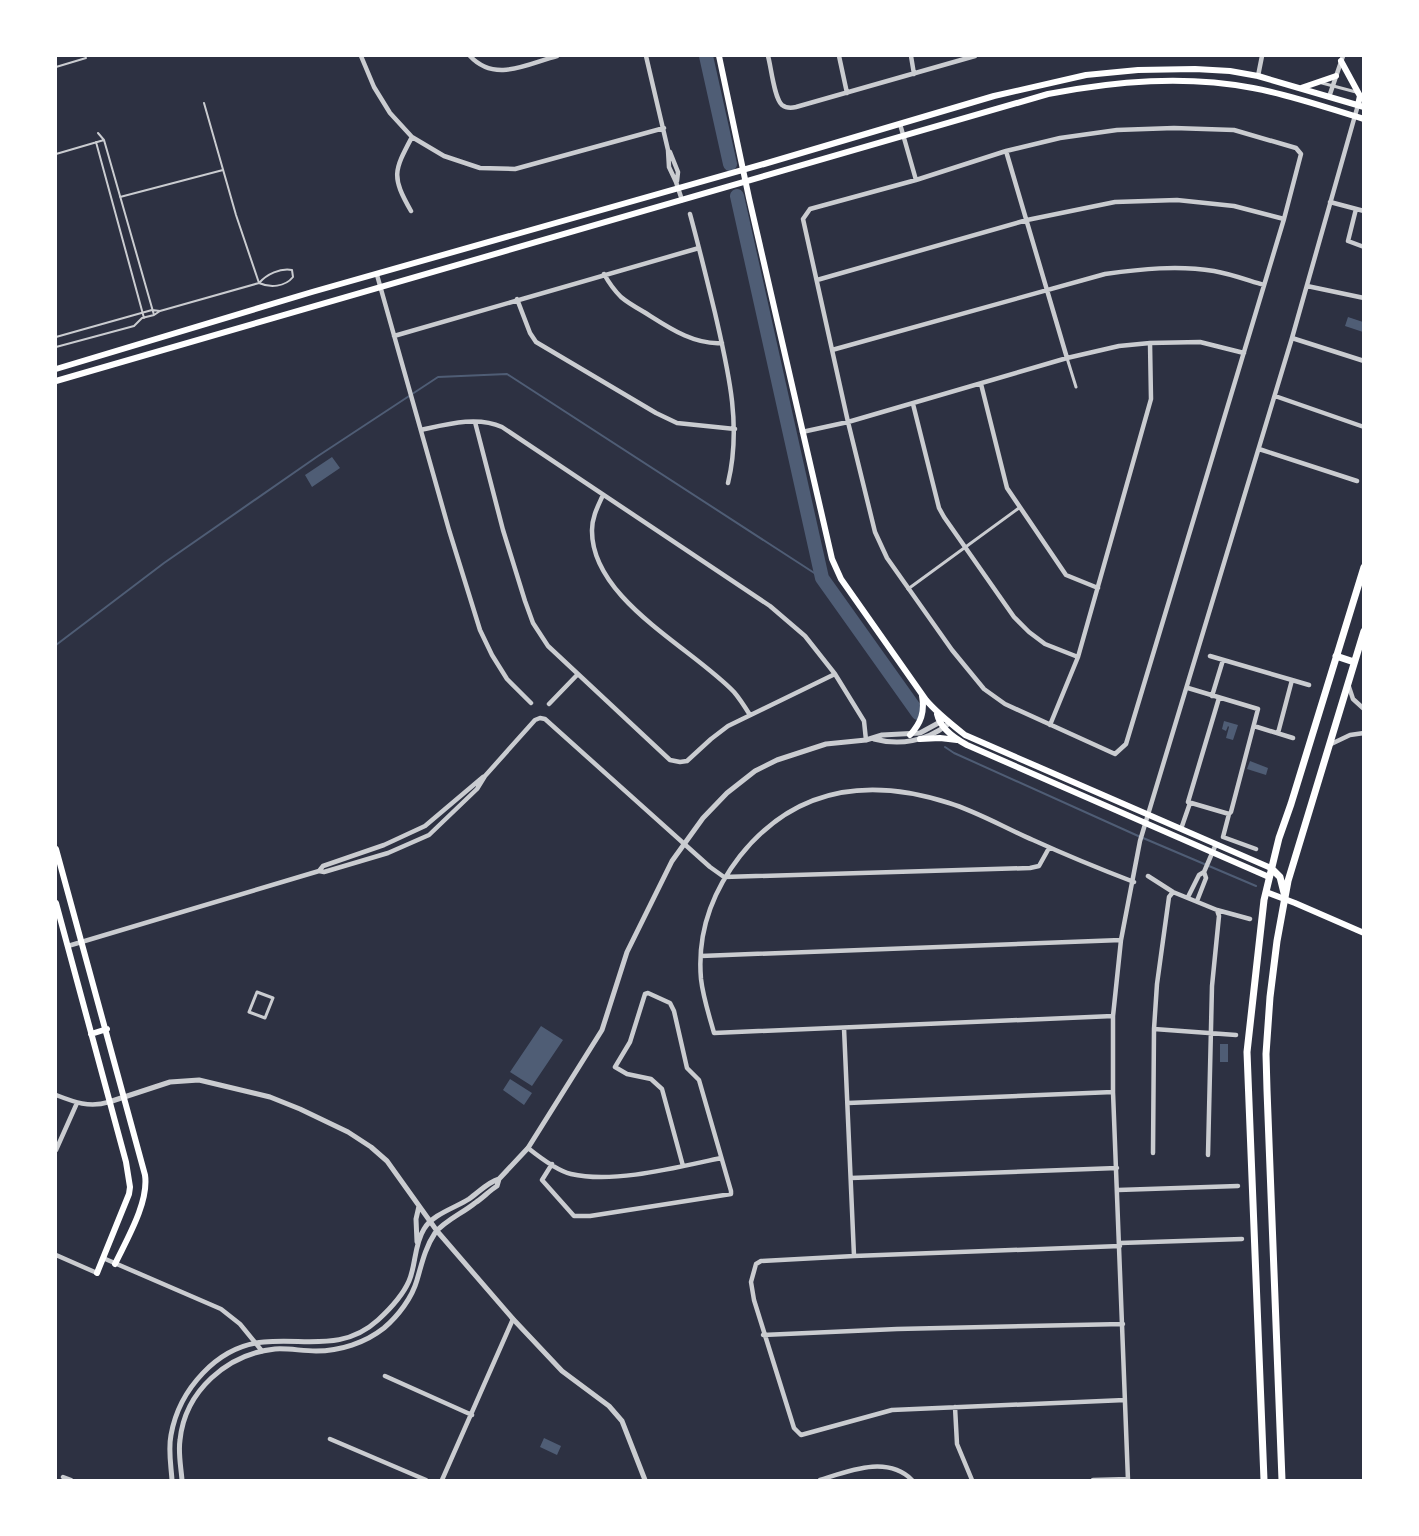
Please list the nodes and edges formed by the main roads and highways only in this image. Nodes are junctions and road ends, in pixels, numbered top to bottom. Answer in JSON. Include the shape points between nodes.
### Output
{"nodes":[{"id":1,"x":719,"y":56,"type":"edge"},
{"id":2,"x":1342,"y":58,"type":"edge"},
{"id":3,"x":1336,"y":76,"type":"road end"},
{"id":4,"x":1301,"y":88,"type":"junction"},
{"id":5,"x":1361,"y":106,"type":"edge"},
{"id":6,"x":1364,"y":119,"type":"edge"},
{"id":7,"x":743,"y":170,"type":"junction"},
{"id":8,"x":745,"y":181,"type":"junction"},
{"id":9,"x":56,"y":369,"type":"edge"},
{"id":10,"x":56,"y":381,"type":"edge"},
{"id":11,"x":1364,"y":567,"type":"edge"},
{"id":12,"x":1364,"y":631,"type":"edge"},
{"id":13,"x":1336,"y":656,"type":"junction"},
{"id":14,"x":1354,"y":662,"type":"junction"},
{"id":15,"x":921,"y":693,"type":"junction"},
{"id":16,"x":937,"y":714,"type":"junction"},
{"id":17,"x":910,"y":735,"type":"road end"},
{"id":18,"x":920,"y":740,"type":"road end"},
{"id":19,"x":958,"y":740,"type":"junction"},
{"id":20,"x":56,"y":849,"type":"edge"},
{"id":21,"x":1271,"y":868,"type":"junction"},
{"id":22,"x":1291,"y":868,"type":"junction"},
{"id":23,"x":1269,"y":877,"type":"junction"},
{"id":24,"x":1280,"y":877,"type":"junction"},
{"id":25,"x":1266,"y":892,"type":"junction"},
{"id":26,"x":1284,"y":898,"type":"junction"},
{"id":27,"x":56,"y":903,"type":"edge"},
{"id":28,"x":1364,"y":933,"type":"edge"},
{"id":29,"x":107,"y":1029,"type":"junction"},
{"id":30,"x":91,"y":1034,"type":"junction"},
{"id":31,"x":142,"y":1157,"type":"junction"},
{"id":32,"x":126,"y":1161,"type":"junction"},
{"id":33,"x":115,"y":1264,"type":"road end"},
{"id":34,"x":97,"y":1273,"type":"road end"},
{"id":35,"x":1264,"y":1480,"type":"edge"},
{"id":36,"x":1282,"y":1480,"type":"edge"}],
"edges":[{"from":1,"to":7,"type":"main road"},
{"from":2,"to":5,"type":"main road"},
{"from":3,"to":4,"type":"main road"},
{"from":4,"to":5,"type":"main road"},
{"from":4,"to":7,"type":"main road","via":[[1258,76],[1195,69],[1086,75],[994,96]]},
{"from":6,"to":8,"type":"main road","via":[[1296,98],[1228,84],[1139,81],[1088,86]]},
{"from":7,"to":8,"type":"main road"},
{"from":7,"to":9,"type":"main road","via":[[677,185]]},
{"from":8,"to":10,"type":"main road"},
{"from":8,"to":15,"type":"main road","via":[[836,570]]},
{"from":11,"to":13,"type":"main road"},
{"from":12,"to":14,"type":"main road"},
{"from":13,"to":14,"type":"main road"},
{"from":13,"to":21,"type":"main road"},
{"from":14,"to":22,"type":"main road"},
{"from":15,"to":16,"type":"main road"},
{"from":15,"to":17,"type":"main road","via":[[922,717]]},
{"from":16,"to":19,"type":"main road","via":[[942,725]]},
{"from":16,"to":21,"type":"main road","via":[[971,738]]},
{"from":18,"to":19,"type":"main road"},
{"from":19,"to":23,"type":"main road","via":[[1211,856]]},
{"from":20,"to":29,"type":"main road"},
{"from":21,"to":23,"type":"main road"},
{"from":21,"to":24,"type":"main road"},
{"from":22,"to":24,"type":"main road"},
{"from":22,"to":26,"type":"main road"},
{"from":23,"to":24,"type":"main road"},
{"from":23,"to":25,"type":"main road"},
{"from":24,"to":26,"type":"main road"},
{"from":25,"to":26,"type":"main road"},
{"from":25,"to":35,"type":"main road","via":[[1247,1052]]},
{"from":26,"to":28,"type":"main road"},
{"from":26,"to":36,"type":"main road","via":[[1266,1054]]},
{"from":27,"to":30,"type":"main road"},
{"from":29,"to":30,"type":"main road"},
{"from":29,"to":31,"type":"main road"},
{"from":30,"to":32,"type":"main road"},
{"from":31,"to":32,"type":"main road"},
{"from":31,"to":33,"type":"main road","via":[[145,1193]]},
{"from":32,"to":34,"type":"main road","via":[[129,1194]]}]}
